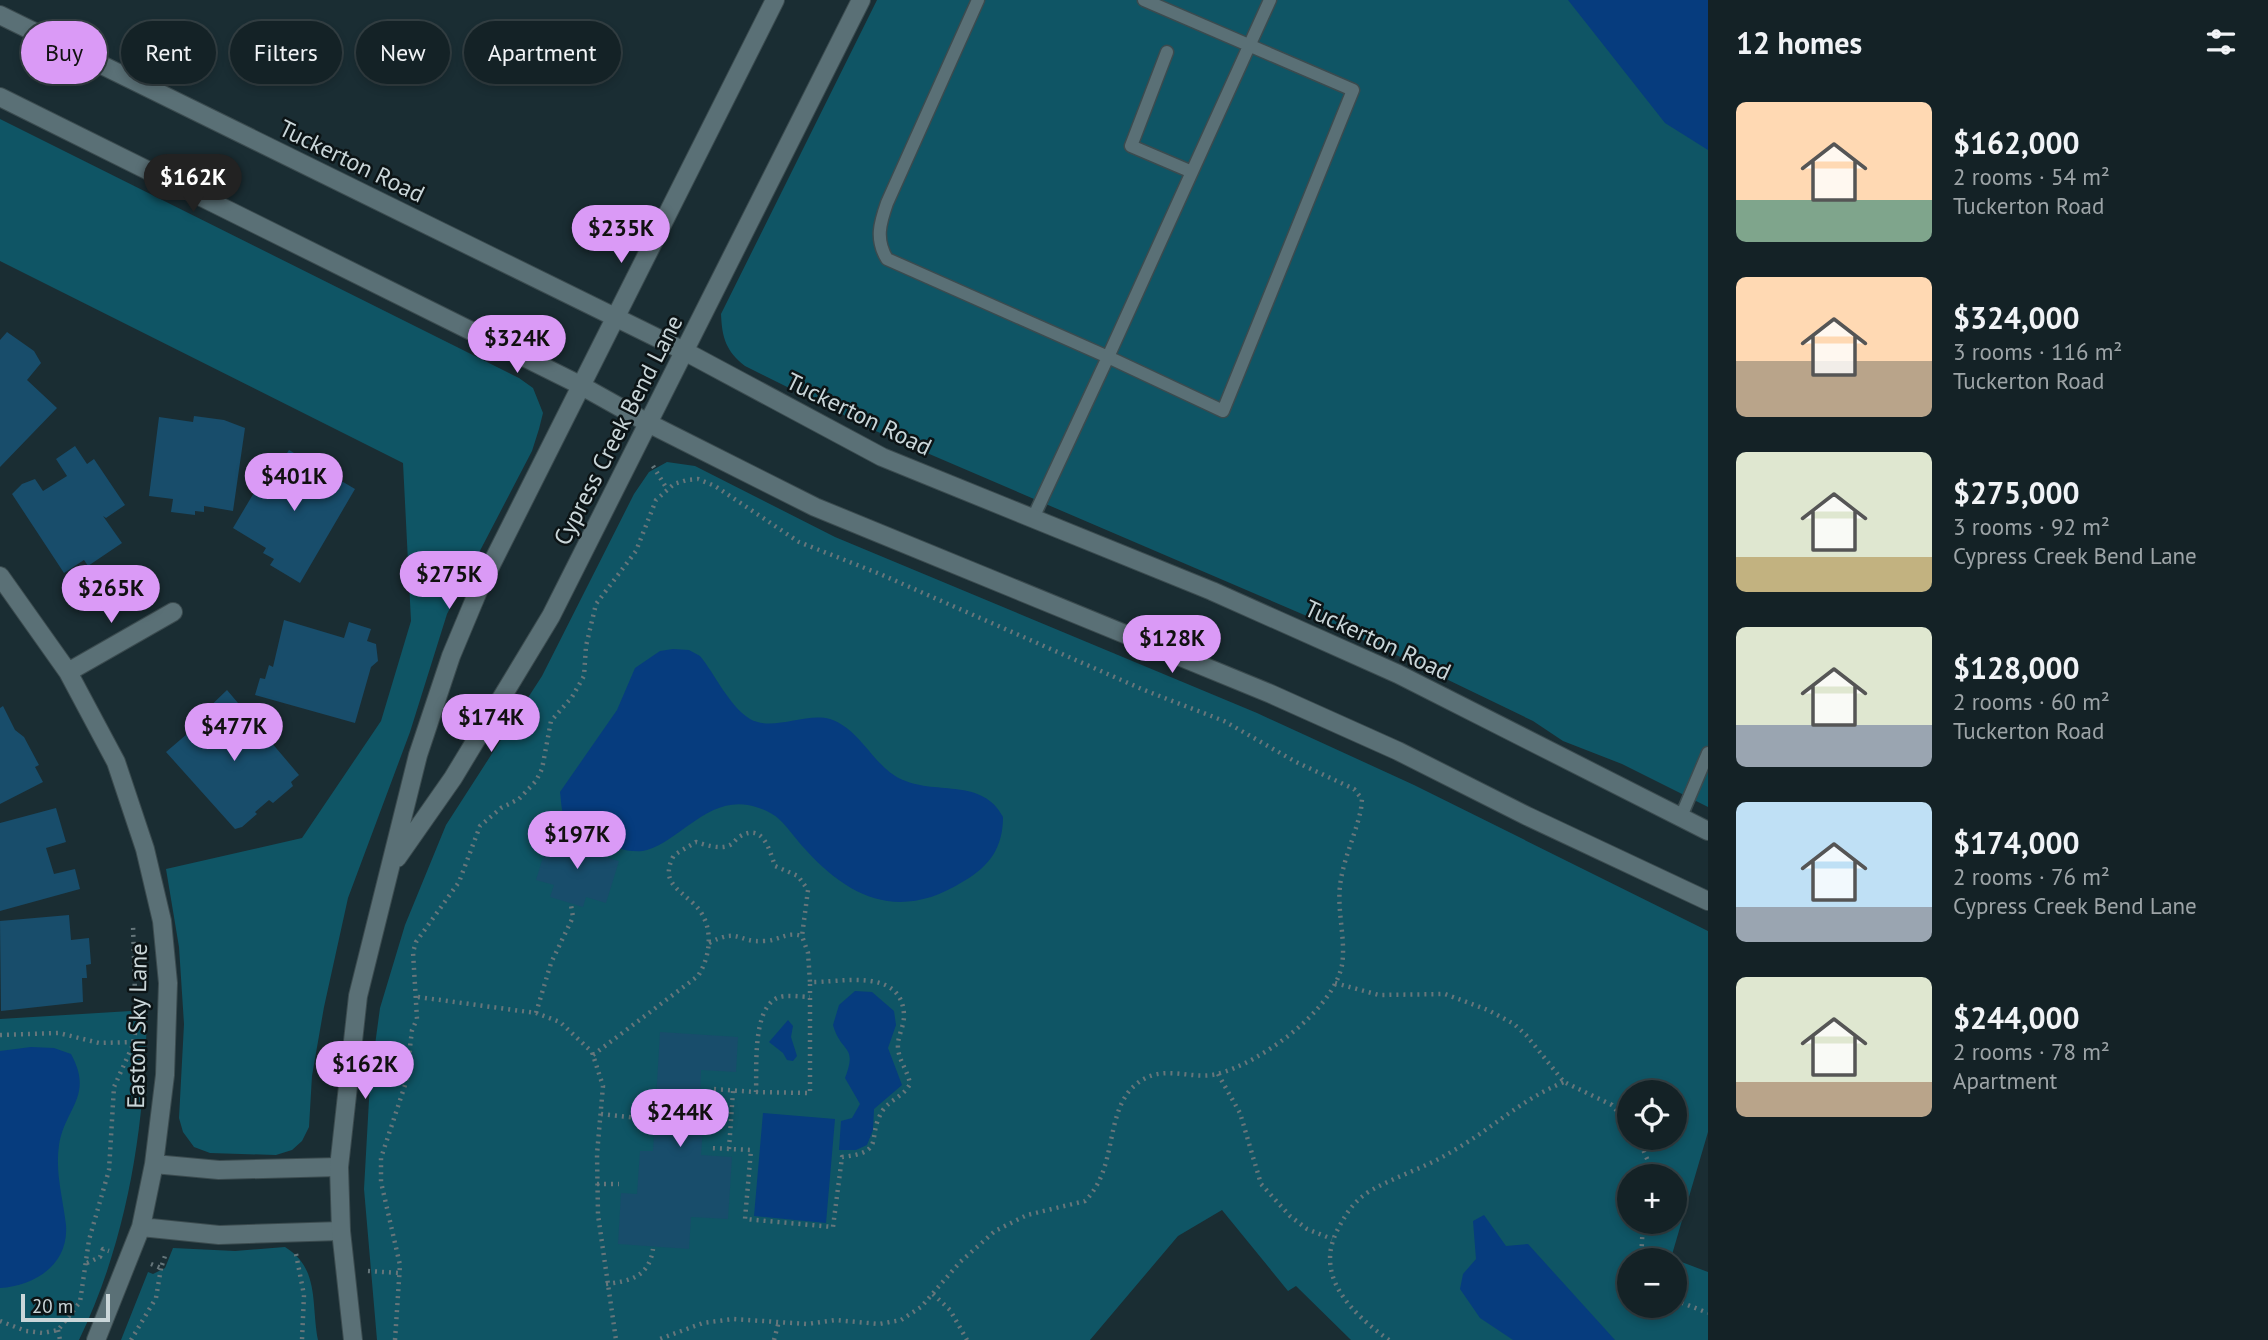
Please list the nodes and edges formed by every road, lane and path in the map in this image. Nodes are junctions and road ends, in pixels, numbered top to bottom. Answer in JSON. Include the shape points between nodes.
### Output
{"nodes":[{"id":1,"x":775,"y":0,"type":"edge"},
{"id":2,"x":861,"y":0,"type":"edge"},
{"id":3,"x":978,"y":0,"type":"edge"},
{"id":4,"x":1144,"y":0,"type":"edge"},
{"id":5,"x":1270,"y":0,"type":"edge"},
{"id":6,"x":0,"y":15,"type":"edge"},
{"id":7,"x":1249,"y":47,"type":"junction"},
{"id":8,"x":1167,"y":52,"type":"dead end"},
{"id":9,"x":0,"y":97,"type":"edge"},
{"id":10,"x":1192,"y":172,"type":"junction"},
{"id":11,"x":616,"y":319,"type":"junction"},
{"id":12,"x":686,"y":352,"type":"junction"},
{"id":13,"x":1108,"y":358,"type":"junction"},
{"id":14,"x":580,"y":385,"type":"junction"},
{"id":15,"x":648,"y":423,"type":"junction"},
{"id":16,"x":1033,"y":518,"type":"junction"},
{"id":17,"x":0,"y":576,"type":"edge"},
{"id":18,"x":173,"y":612,"type":"dead end"},
{"id":19,"x":68,"y":672,"type":"junction"},
{"id":20,"x":1708,"y":753,"type":"edge"},
{"id":21,"x":1680,"y":819,"type":"junction"},
{"id":22,"x":1708,"y":831,"type":"edge"},
{"id":23,"x":392,"y":866,"type":"junction"},
{"id":24,"x":1708,"y":901,"type":"edge"},
{"id":25,"x":571,"y":905,"type":"dead end"},
{"id":26,"x":133,"y":924,"type":"dead end"},
{"id":27,"x":802,"y":936,"type":"junction"},
{"id":28,"x":709,"y":943,"type":"junction"},
{"id":29,"x":810,"y":982,"type":"junction"},
{"id":30,"x":1335,"y":983,"type":"junction"},
{"id":31,"x":810,"y":996,"type":"junction"},
{"id":32,"x":418,"y":997,"type":"junction"},
{"id":33,"x":536,"y":1013,"type":"junction"},
{"id":34,"x":0,"y":1035,"type":"edge"},
{"id":35,"x":134,"y":1042,"type":"junction"},
{"id":36,"x":593,"y":1055,"type":"junction"},
{"id":37,"x":1218,"y":1074,"type":"junction"},
{"id":38,"x":1564,"y":1082,"type":"junction"},
{"id":39,"x":714,"y":1089,"type":"dead end"},
{"id":40,"x":733,"y":1091,"type":"junction"},
{"id":41,"x":756,"y":1092,"type":"junction"},
{"id":42,"x":1617,"y":1111,"type":"edge"},
{"id":43,"x":601,"y":1114,"type":"junction"},
{"id":44,"x":646,"y":1119,"type":"dead end"},
{"id":45,"x":710,"y":1148,"type":"dead end"},
{"id":46,"x":729,"y":1149,"type":"junction"},
{"id":47,"x":154,"y":1164,"type":"junction"},
{"id":48,"x":339,"y":1167,"type":"junction"},
{"id":49,"x":597,"y":1184,"type":"junction"},
{"id":50,"x":619,"y":1184,"type":"dead end"},
{"id":51,"x":141,"y":1227,"type":"junction"},
{"id":52,"x":341,"y":1231,"type":"junction"},
{"id":53,"x":292,"y":1233,"type":"junction"},
{"id":54,"x":1332,"y":1238,"type":"junction"},
{"id":55,"x":653,"y":1249,"type":"dead end"},
{"id":56,"x":161,"y":1268,"type":"dead end"},
{"id":57,"x":367,"y":1271,"type":"dead end"},
{"id":58,"x":399,"y":1273,"type":"junction"},
{"id":59,"x":606,"y":1284,"type":"junction"},
{"id":60,"x":933,"y":1294,"type":"junction"},
{"id":61,"x":1687,"y":1305,"type":"edge"},
{"id":62,"x":1708,"y":1313,"type":"edge"},
{"id":63,"x":0,"y":1321,"type":"edge"},
{"id":64,"x":779,"y":1321,"type":"junction"},
{"id":65,"x":58,"y":1330,"type":"junction"},
{"id":66,"x":60,"y":1340,"type":"edge"},
{"id":67,"x":96,"y":1340,"type":"edge"},
{"id":68,"x":131,"y":1340,"type":"edge"},
{"id":69,"x":302,"y":1340,"type":"edge"},
{"id":70,"x":353,"y":1340,"type":"edge"},
{"id":71,"x":395,"y":1340,"type":"edge"},
{"id":72,"x":616,"y":1340,"type":"edge"},
{"id":73,"x":657,"y":1340,"type":"edge"},
{"id":74,"x":774,"y":1340,"type":"edge"},
{"id":75,"x":967,"y":1340,"type":"edge"},
{"id":76,"x":1389,"y":1340,"type":"edge"}],
"edges":[{"from":1,"to":11,"type":"main road","name":"Cypress Creek Bend Lane"},
{"from":2,"to":12,"type":"main road","name":"Cypress Creek Bend Lane"},
{"from":3,"to":13,"type":"lane","via":[[887,203],[878,229],[880,248],[887,259]]},
{"from":4,"to":7,"type":"lane"},
{"from":5,"to":7,"type":"lane"},
{"from":6,"to":11,"type":"main road","name":"Tuckerton Road"},
{"from":7,"to":10,"type":"lane"},
{"from":7,"to":13,"type":"lane","via":[[1353,90],[1223,411]]},
{"from":8,"to":10,"type":"lane","via":[[1131,146]]},
{"from":9,"to":14,"type":"main road"},
{"from":10,"to":13,"type":"lane"},
{"from":11,"to":12,"type":"main road","name":"Tuckerton Road"},
{"from":11,"to":14,"type":"main road","name":"Cypress Creek Bend Lane"},
{"from":12,"to":15,"type":"main road","name":"Cypress Creek Bend Lane"},
{"from":12,"to":16,"type":"main road","name":"Tuckerton Road","via":[[882,457]]},
{"from":13,"to":16,"type":"lane"},
{"from":14,"to":15,"type":"main road"},
{"from":14,"to":23,"type":"main road","name":"Cypress Creek Bend Lane","via":[[479,589],[451,656],[418,755]]},
{"from":15,"to":23,"type":"main road","name":"Cypress Creek Bend Lane","via":[[551,616],[467,756]]},
{"from":15,"to":24,"type":"main road","via":[[815,508],[1271,694],[1398,751]]},
{"from":16,"to":21,"type":"main road","name":"Tuckerton Road","via":[[1398,674]]},
{"from":17,"to":19,"type":"main road","name":"Easton Sky Lane"},
{"from":18,"to":19,"type":"main road"},
{"from":19,"to":47,"type":"main road","name":"Easton Sky Lane","via":[[116,762],[163,921],[165,1075]]},
{"from":20,"to":21,"type":"lane"},
{"from":21,"to":22,"type":"main road","name":"Tuckerton Road"},
{"from":23,"to":48,"type":"main road","name":"Cypress Creek Bend Lane","via":[[358,996]]},
{"from":25,"to":33,"type":"path","via":[[573,917],[551,963]]},
{"from":26,"to":35,"type":"path","via":[[138,999]]},
{"from":27,"to":28,"type":"path","via":[[790,933],[767,942],[727,934]]},
{"from":27,"to":28,"type":"path","via":[[808,890],[798,876],[775,866],[768,842],[752,832],[730,845],[712,847],[696,842],[683,848],[670,864],[671,885],[696,905],[708,928]]},
{"from":27,"to":29,"type":"path"},
{"from":28,"to":36,"type":"path","via":[[706,965],[698,976]]},
{"from":29,"to":31,"type":"path"},
{"from":29,"to":46,"type":"path","via":[[866,978],[892,991],[902,1004],[898,1052],[910,1084],[905,1094],[884,1108],[870,1150],[842,1157],[832,1227],[745,1219],[751,1150]]},
{"from":30,"to":32,"type":"path","via":[[1342,963],[1340,882],[1362,799],[1354,789],[1224,721],[799,542],[698,479],[674,484],[656,500],[636,551],[596,604],[584,676],[551,721],[536,781],[480,826],[459,882],[416,942],[413,961]]},
{"from":30,"to":37,"type":"path","via":[[1301,1027]]},
{"from":30,"to":38,"type":"path","via":[[1379,995],[1430,992],[1460,998],[1514,1024],[1544,1053]]},
{"from":31,"to":41,"type":"path","via":[[778,997],[767,1006],[759,1026]]},
{"from":31,"to":41,"type":"path","via":[[810,1093]]},
{"from":32,"to":33,"type":"path"},
{"from":32,"to":58,"type":"path","via":[[406,1082],[381,1158],[381,1182]]},
{"from":33,"to":36,"type":"path","via":[[575,1033]]},
{"from":34,"to":35,"type":"path","via":[[59,1033],[99,1043]]},
{"from":35,"to":65,"type":"path","via":[[114,1087],[109,1170],[89,1240],[84,1288],[80,1302]]},
{"from":36,"to":43,"type":"path","via":[[603,1086]]},
{"from":37,"to":54,"type":"path","via":[[1240,1113],[1261,1184],[1307,1229]]},
{"from":37,"to":60,"type":"path","via":[[1172,1071],[1146,1078],[1132,1088],[1119,1113],[1110,1156],[1094,1191],[1085,1200],[1027,1215],[995,1231]]},
{"from":38,"to":42,"type":"path"},
{"from":38,"to":54,"type":"path","via":[[1527,1099],[1437,1161],[1368,1192],[1352,1205]]},
{"from":39,"to":40,"type":"path"},
{"from":40,"to":41,"type":"path"},
{"from":40,"to":46,"type":"path"},
{"from":43,"to":44,"type":"path"},
{"from":43,"to":49,"type":"path"},
{"from":45,"to":46,"type":"path"},
{"from":47,"to":48,"type":"main road","via":[[219,1171]]},
{"from":47,"to":51,"type":"main road","name":"Easton Sky Lane"},
{"from":48,"to":52,"type":"main road","name":"Cypress Creek Bend Lane"},
{"from":49,"to":50,"type":"path"},
{"from":49,"to":59,"type":"path"},
{"from":51,"to":53,"type":"main road","via":[[205,1234]]},
{"from":51,"to":67,"type":"main road","name":"Easton Sky Lane"},
{"from":52,"to":53,"type":"main road"},
{"from":52,"to":70,"type":"main road","name":"Cypress Creek Bend Lane"},
{"from":53,"to":69,"type":"path","via":[[304,1295]]},
{"from":54,"to":76,"type":"path","via":[[1328,1258],[1334,1282],[1348,1306]]},
{"from":55,"to":59,"type":"path","via":[[648,1268],[640,1276]]},
{"from":56,"to":68,"type":"path","via":[[156,1298]]},
{"from":57,"to":58,"type":"path"},
{"from":58,"to":71,"type":"path"},
{"from":59,"to":72,"type":"path"},
{"from":60,"to":64,"type":"path","via":[[921,1307],[892,1323]]},
{"from":60,"to":75,"type":"path","via":[[950,1310]]},
{"from":61,"to":62,"type":"path"},
{"from":63,"to":65,"type":"path","via":[[26,1331]]},
{"from":64,"to":73,"type":"path","via":[[702,1323]]},
{"from":64,"to":74,"type":"path"},
{"from":65,"to":66,"type":"path"}]}
